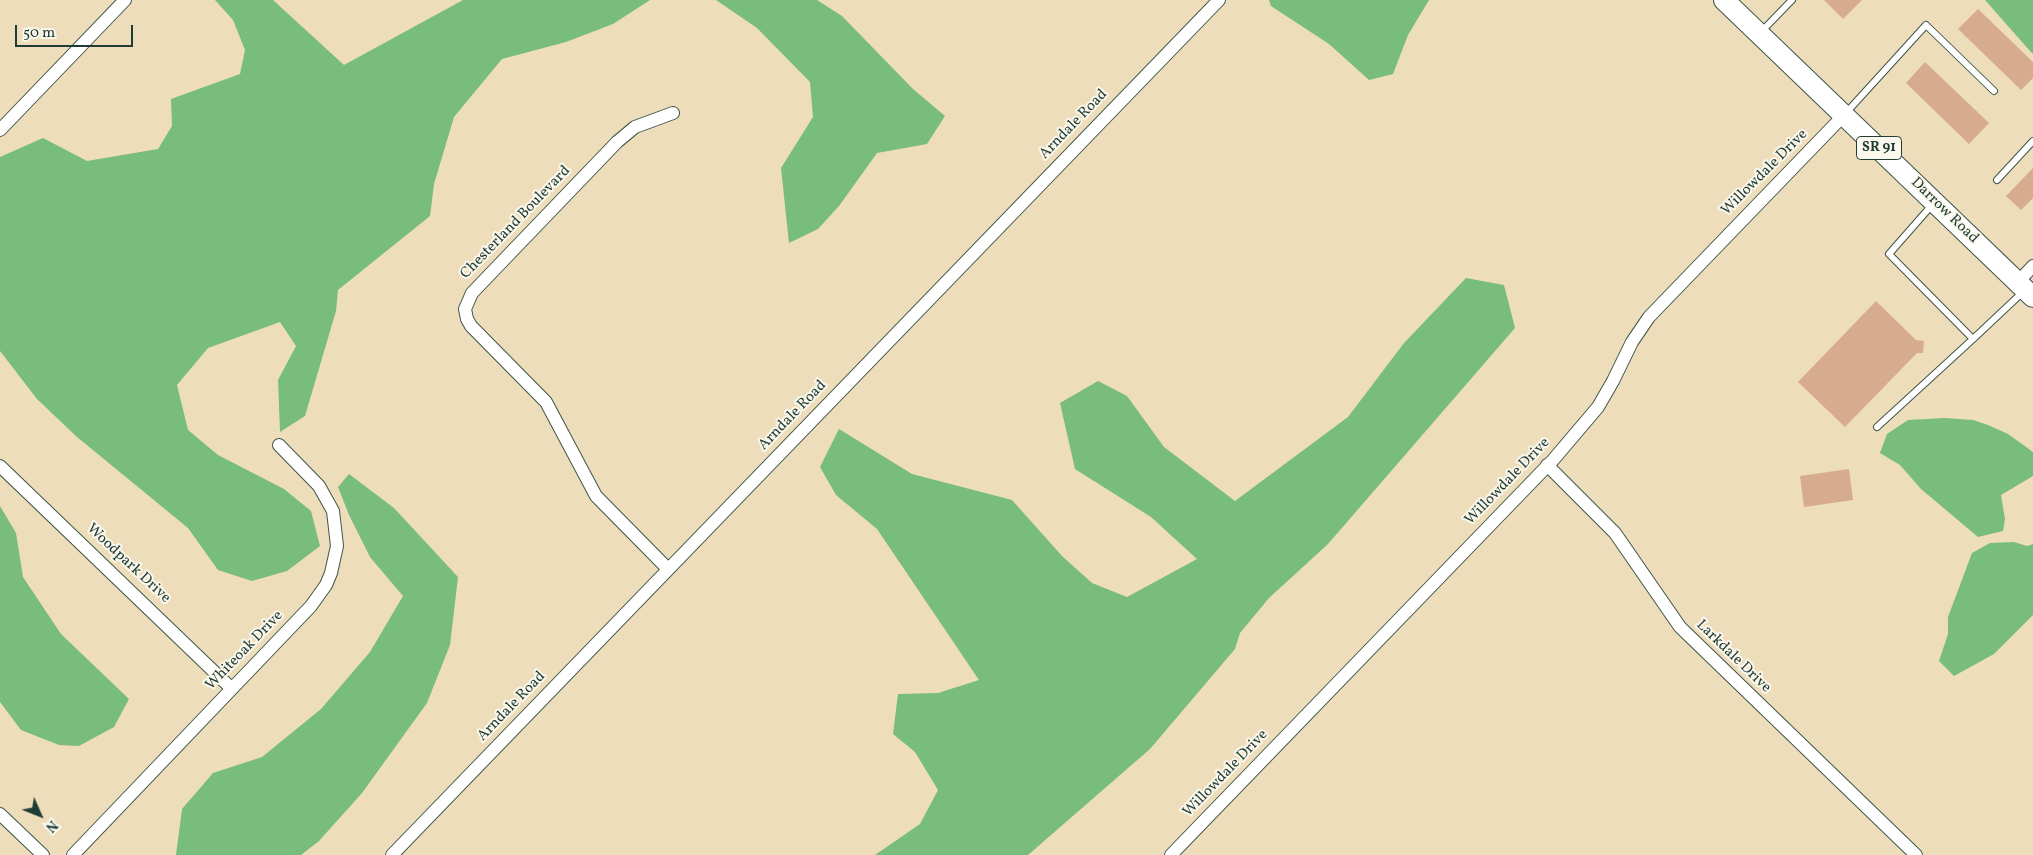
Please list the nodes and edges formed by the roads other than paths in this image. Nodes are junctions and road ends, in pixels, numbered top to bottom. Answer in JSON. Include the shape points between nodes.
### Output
{"nodes":[{"id":1,"x":125,"y":0,"type":"edge"},
{"id":2,"x":1218,"y":0,"type":"edge"},
{"id":3,"x":1724,"y":0,"type":"edge"},
{"id":4,"x":1792,"y":0,"type":"edge"},
{"id":5,"x":1759,"y":34,"type":"junction"},
{"id":6,"x":1994,"y":91,"type":"dead end"},
{"id":7,"x":673,"y":113,"type":"dead end"},
{"id":8,"x":1844,"y":115,"type":"junction"},
{"id":9,"x":0,"y":130,"type":"edge"},
{"id":10,"x":2033,"y":141,"type":"edge"},
{"id":11,"x":1997,"y":180,"type":"dead end"},
{"id":12,"x":1935,"y":202,"type":"junction"},
{"id":13,"x":2033,"y":266,"type":"edge"},
{"id":14,"x":2025,"y":290,"type":"edge"},
{"id":15,"x":1973,"y":339,"type":"junction"},
{"id":16,"x":1877,"y":427,"type":"dead end"},
{"id":17,"x":279,"y":446,"type":"dead end"},
{"id":18,"x":0,"y":466,"type":"edge"},
{"id":19,"x":1547,"y":466,"type":"junction"},
{"id":20,"x":668,"y":569,"type":"junction"},
{"id":21,"x":231,"y":688,"type":"junction"},
{"id":22,"x":0,"y":814,"type":"edge"},
{"id":23,"x":43,"y":855,"type":"edge"},
{"id":24,"x":73,"y":855,"type":"edge"},
{"id":25,"x":392,"y":855,"type":"edge"},
{"id":26,"x":1171,"y":855,"type":"edge"},
{"id":27,"x":1916,"y":855,"type":"edge"}],
"edges":[{"from":1,"to":9,"type":"street"},
{"from":2,"to":20,"type":"street","name":"Arndale Road"},
{"from":3,"to":5,"type":"main road","name":"Darrow Road","number":"SR 91"},
{"from":4,"to":5,"type":"lane"},
{"from":5,"to":8,"type":"main road","name":"Darrow Road","number":"SR 91"},
{"from":6,"to":8,"type":"lane","via":[[1926,25]]},
{"from":7,"to":20,"type":"street","name":"Chesterland Boulevard","via":[[635,127],[616,142],[472,293],[465,309],[471,326],[546,402],[596,496]]},
{"from":8,"to":12,"type":"main road","name":"Darrow Road","number":"SR 91"},
{"from":8,"to":19,"type":"street","name":"Willowdale Drive","via":[[1649,317],[1598,406]]},
{"from":10,"to":11,"type":"lane"},
{"from":12,"to":14,"type":"main road","name":"Darrow Road","number":"SR 91"},
{"from":12,"to":15,"type":"lane","via":[[1889,254]]},
{"from":13,"to":14,"type":"street"},
{"from":14,"to":15,"type":"lane"},
{"from":15,"to":16,"type":"lane"},
{"from":17,"to":21,"type":"street","name":"Whiteoak Drive","via":[[319,486],[328,500],[337,533],[335,560],[320,596]]},
{"from":18,"to":21,"type":"street","name":"Woodpark Drive"},
{"from":19,"to":26,"type":"street","name":"Willowdale Drive"},
{"from":19,"to":27,"type":"street","name":"Larkdale Drive","via":[[1615,533],[1680,628]]},
{"from":20,"to":25,"type":"street","name":"Arndale Road"},
{"from":21,"to":24,"type":"street","name":"Whiteoak Drive"},
{"from":22,"to":23,"type":"street"}]}
